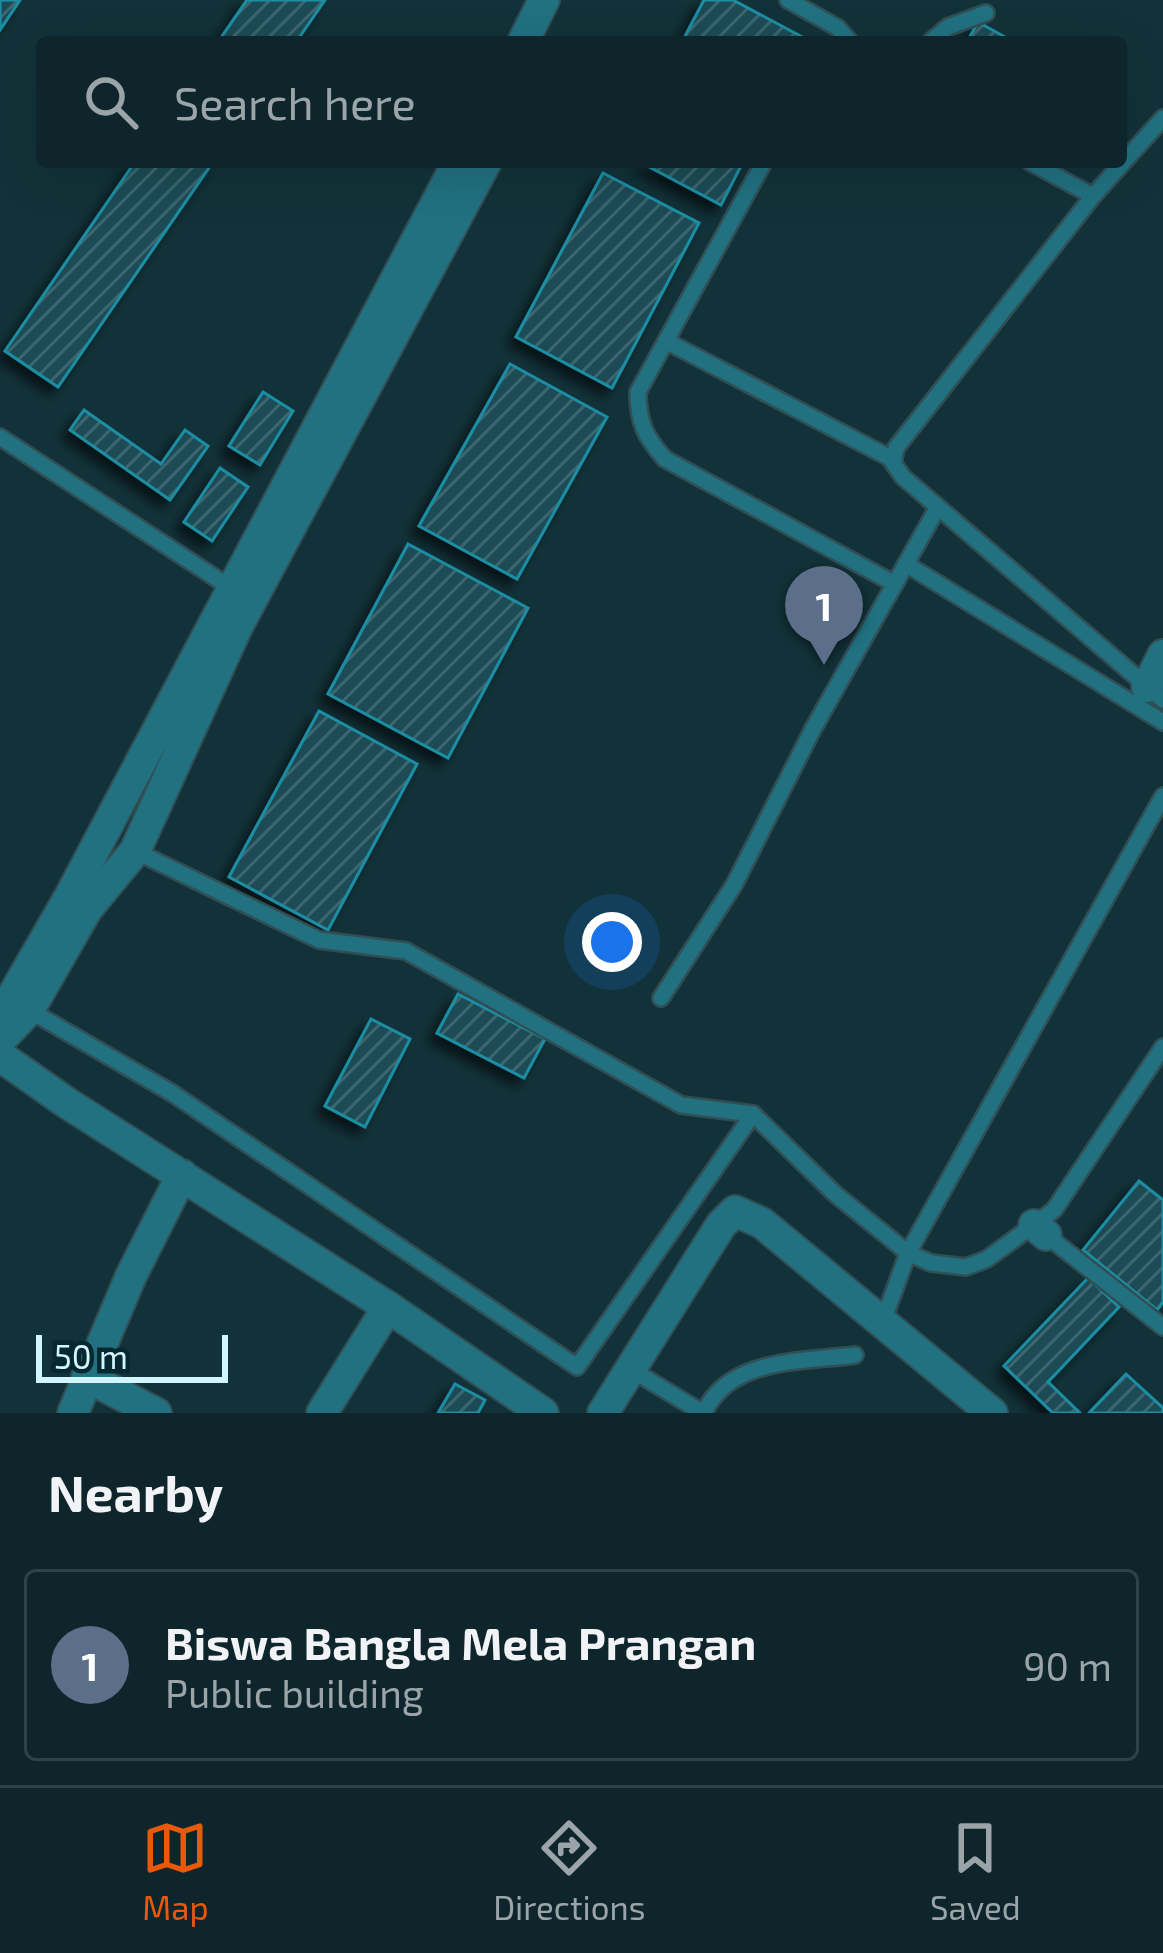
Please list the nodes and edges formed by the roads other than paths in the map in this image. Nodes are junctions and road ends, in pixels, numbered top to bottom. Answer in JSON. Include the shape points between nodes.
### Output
{"nodes":[{"id":1,"x":544,"y":0,"type":"edge"},
{"id":2,"x":568,"y":0,"type":"edge"},
{"id":3,"x":788,"y":0,"type":"edge"},
{"id":4,"x":986,"y":13,"type":"dead end"},
{"id":5,"x":834,"y":35,"type":"edge"},
{"id":6,"x":526,"y":36,"type":"edge"},
{"id":7,"x":549,"y":36,"type":"edge"},
{"id":8,"x":937,"y":36,"type":"edge"},
{"id":9,"x":1163,"y":118,"type":"edge"},
{"id":10,"x":1127,"y":158,"type":"edge"},
{"id":11,"x":456,"y":168,"type":"edge"},
{"id":12,"x":481,"y":168,"type":"edge"},
{"id":13,"x":761,"y":168,"type":"edge"},
{"id":14,"x":1041,"y":168,"type":"edge"},
{"id":15,"x":1118,"y":168,"type":"edge"},
{"id":16,"x":1093,"y":196,"type":"junction"},
{"id":17,"x":442,"y":218,"type":"junction"},
{"id":18,"x":666,"y":341,"type":"junction"},
{"id":19,"x":0,"y":437,"type":"edge"},
{"id":20,"x":894,"y":460,"type":"junction"},
{"id":21,"x":938,"y":507,"type":"junction"},
{"id":22,"x":906,"y":564,"type":"junction"},
{"id":23,"x":895,"y":584,"type":"junction"},
{"id":24,"x":231,"y":588,"type":"junction"},
{"id":25,"x":226,"y":622,"type":"junction"},
{"id":26,"x":1163,"y":656,"type":"edge"},
{"id":27,"x":1155,"y":693,"type":"edge"},
{"id":28,"x":1163,"y":722,"type":"edge"},
{"id":29,"x":1163,"y":796,"type":"edge"},
{"id":30,"x":135,"y":851,"type":"junction"},
{"id":31,"x":661,"y":998,"type":"dead end"},
{"id":32,"x":10,"y":1002,"type":"edge"},
{"id":33,"x":0,"y":1040,"type":"edge"},
{"id":34,"x":1163,"y":1047,"type":"edge"},
{"id":35,"x":0,"y":1056,"type":"edge"},
{"id":36,"x":753,"y":1114,"type":"junction"},
{"id":37,"x":182,"y":1175,"type":"junction"},
{"id":38,"x":1040,"y":1230,"type":"junction"},
{"id":39,"x":908,"y":1253,"type":"junction"},
{"id":40,"x":388,"y":1307,"type":"junction"},
{"id":41,"x":883,"y":1321,"type":"junction"},
{"id":42,"x":1163,"y":1327,"type":"edge"},
{"id":43,"x":855,"y":1355,"type":"dead end"},
{"id":44,"x":632,"y":1370,"type":"junction"},
{"id":45,"x":87,"y":1377,"type":"junction"},
{"id":46,"x":73,"y":1413,"type":"edge"},
{"id":47,"x":156,"y":1413,"type":"edge"},
{"id":48,"x":322,"y":1413,"type":"edge"},
{"id":49,"x":543,"y":1413,"type":"edge"},
{"id":50,"x":603,"y":1413,"type":"edge"},
{"id":51,"x":704,"y":1413,"type":"edge"},
{"id":52,"x":992,"y":1413,"type":"edge"}],
"edges":[{"from":1,"to":6,"type":"street"},
{"from":2,"to":7,"type":"street"},
{"from":3,"to":5,"type":"lane"},
{"from":4,"to":8,"type":"lane"},
{"from":9,"to":10,"type":"lane"},
{"from":11,"to":17,"type":"street"},
{"from":12,"to":17,"type":"street"},
{"from":13,"to":18,"type":"lane"},
{"from":14,"to":16,"type":"lane"},
{"from":15,"to":16,"type":"lane"},
{"from":16,"to":20,"type":"lane"},
{"from":17,"to":24,"type":"street"},
{"from":17,"to":25,"type":"street"},
{"from":18,"to":20,"type":"lane"},
{"from":18,"to":23,"type":"lane","via":[[638,392],[638,418],[656,450]]},
{"from":19,"to":24,"type":"lane"},
{"from":20,"to":21,"type":"lane"},
{"from":21,"to":22,"type":"lane"},
{"from":21,"to":27,"type":"lane"},
{"from":22,"to":23,"type":"lane"},
{"from":22,"to":28,"type":"lane"},
{"from":23,"to":31,"type":"lane","via":[[734,885]]},
{"from":24,"to":25,"type":"street"},
{"from":25,"to":30,"type":"street"},
{"from":25,"to":32,"type":"street"},
{"from":26,"to":27,"type":"street"},
{"from":29,"to":39,"type":"lane"},
{"from":30,"to":32,"type":"street"},
{"from":30,"to":36,"type":"lane","via":[[319,940],[406,951],[681,1105]]},
{"from":32,"to":33,"type":"street"},
{"from":32,"to":36,"type":"lane","via":[[172,1094],[577,1367]]},
{"from":34,"to":38,"type":"lane"},
{"from":35,"to":37,"type":"street"},
{"from":36,"to":39,"type":"lane"},
{"from":37,"to":40,"type":"street"},
{"from":37,"to":45,"type":"street"},
{"from":38,"to":39,"type":"lane","via":[[966,1267]]},
{"from":38,"to":42,"type":"lane"},
{"from":39,"to":41,"type":"lane"},
{"from":40,"to":48,"type":"street"},
{"from":40,"to":49,"type":"street"},
{"from":41,"to":44,"type":"street","via":[[762,1223],[735,1211]]},
{"from":41,"to":52,"type":"street"},
{"from":43,"to":51,"type":"lane","via":[[755,1369],[729,1379]]},
{"from":44,"to":50,"type":"street"},
{"from":44,"to":51,"type":"lane"},
{"from":45,"to":46,"type":"street"},
{"from":45,"to":47,"type":"street"}]}
